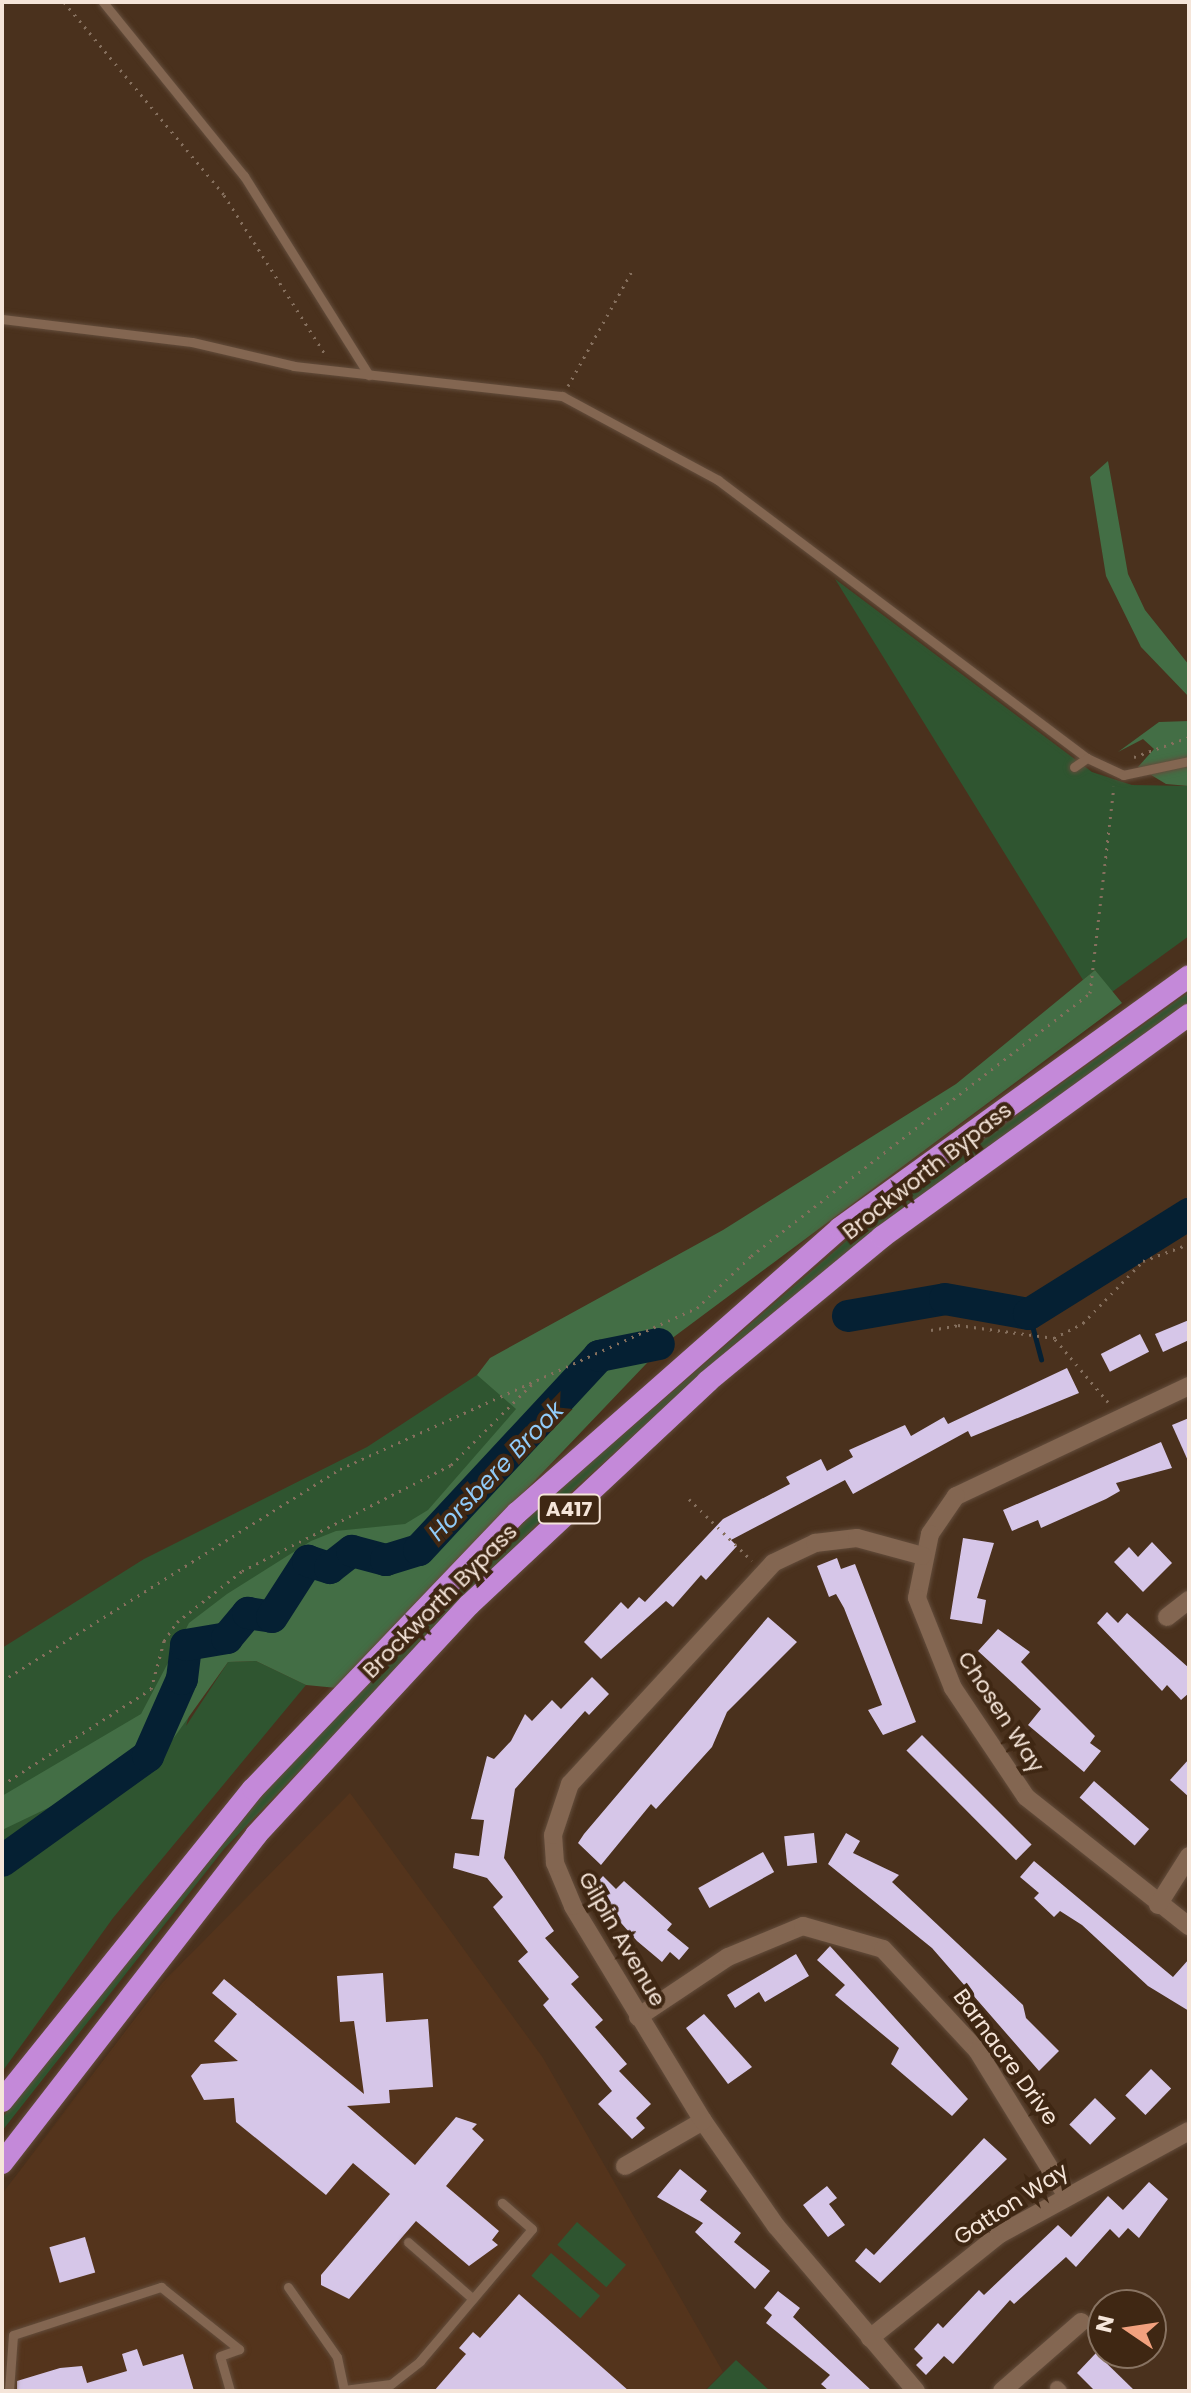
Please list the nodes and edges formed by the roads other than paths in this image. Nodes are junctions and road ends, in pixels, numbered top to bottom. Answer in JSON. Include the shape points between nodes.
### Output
{"nodes":[{"id":1,"x":103,"y":2,"type":"edge"},
{"id":2,"x":2,"y":319,"type":"edge"},
{"id":3,"x":369,"y":375,"type":"junction"},
{"id":4,"x":1087,"y":758,"type":"junction"},
{"id":5,"x":1189,"y":761,"type":"edge"},
{"id":6,"x":1074,"y":767,"type":"dead end"},
{"id":7,"x":1189,"y":976,"type":"edge"},
{"id":8,"x":1189,"y":1015,"type":"edge"},
{"id":9,"x":1189,"y":1386,"type":"edge"},
{"id":10,"x":923,"y":1556,"type":"junction"},
{"id":11,"x":1187,"y":1605,"type":"edge"},
{"id":12,"x":1167,"y":1617,"type":"dead end"},
{"id":13,"x":1189,"y":1856,"type":"edge"},
{"id":14,"x":1158,"y":1905,"type":"junction"},
{"id":15,"x":1189,"y":1926,"type":"edge"},
{"id":16,"x":638,"y":2017,"type":"junction"},
{"id":17,"x":2,"y":2101,"type":"edge"},
{"id":18,"x":703,"y":2121,"type":"junction"},
{"id":19,"x":1189,"y":2131,"type":"edge"},
{"id":20,"x":2,"y":2163,"type":"edge"},
{"id":21,"x":625,"y":2166,"type":"dead end"},
{"id":22,"x":1065,"y":2193,"type":"junction"},
{"id":23,"x":502,"y":2203,"type":"dead end"},
{"id":24,"x":408,"y":2242,"type":"dead end"},
{"id":25,"x":288,"y":2287,"type":"dead end"},
{"id":26,"x":473,"y":2299,"type":"junction"},
{"id":27,"x":1081,"y":2322,"type":"dead end"},
{"id":28,"x":870,"y":2338,"type":"junction"},
{"id":29,"x":344,"y":2390,"type":"edge"},
{"id":30,"x":9,"y":2391,"type":"edge"},
{"id":31,"x":230,"y":2391,"type":"edge"},
{"id":32,"x":916,"y":2391,"type":"edge"},
{"id":33,"x":1002,"y":2391,"type":"edge"}],
"edges":[{"from":1,"to":3,"type":"lane","via":[[244,176]]},
{"from":2,"to":3,"type":"lane","via":[[192,342]]},
{"from":3,"to":4,"type":"lane","via":[[562,396],[718,480]]},
{"from":4,"to":5,"type":"lane","via":[[1123,775]]},
{"from":4,"to":6,"type":"lane"},
{"from":7,"to":17,"type":"highway","name":"Brockworth Bypass","number":"A417","via":[[840,1228],[517,1513],[288,1749]]},
{"from":8,"to":20,"type":"highway","name":"Brockworth Bypass","number":"A417","via":[[882,1237],[708,1381],[469,1605],[256,1835]]},
{"from":9,"to":10,"type":"street","name":"Chosen Way","via":[[1165,1389],[1120,1418],[956,1496],[940,1513]]},
{"from":10,"to":14,"type":"street","name":"Chosen Way","via":[[917,1598],[935,1654],[992,1748],[1026,1797]]},
{"from":10,"to":16,"type":"street","name":"Gilpin Avenue","via":[[857,1538],[815,1543],[760,1577],[663,1690],[583,1768],[557,1817],[560,1881]]},
{"from":11,"to":12,"type":"street"},
{"from":13,"to":14,"type":"street"},
{"from":14,"to":15,"type":"street","name":"Chosen Way"},
{"from":16,"to":18,"type":"street","name":"Gilpin Avenue"},
{"from":16,"to":22,"type":"street","name":"Barnacre Drive","via":[[728,1957],[803,1926],[883,1949],[977,2050]]},
{"from":18,"to":21,"type":"street"},
{"from":18,"to":28,"type":"street","name":"Gilpin Avenue","via":[[776,2226]]},
{"from":19,"to":22,"type":"street","name":"Gatton Way"},
{"from":22,"to":28,"type":"street","name":"Gatton Way","via":[[1000,2234]]},
{"from":23,"to":26,"type":"lane","via":[[532,2229]]},
{"from":24,"to":26,"type":"lane"},
{"from":25,"to":29,"type":"lane","via":[[337,2357]]},
{"from":26,"to":29,"type":"lane","via":[[391,2384]]},
{"from":27,"to":33,"type":"street"},
{"from":28,"to":32,"type":"street","name":"Gilpin Avenue"},
{"from":30,"to":31,"type":"lane","via":[[13,2335],[161,2287],[239,2349],[220,2356]]}]}
